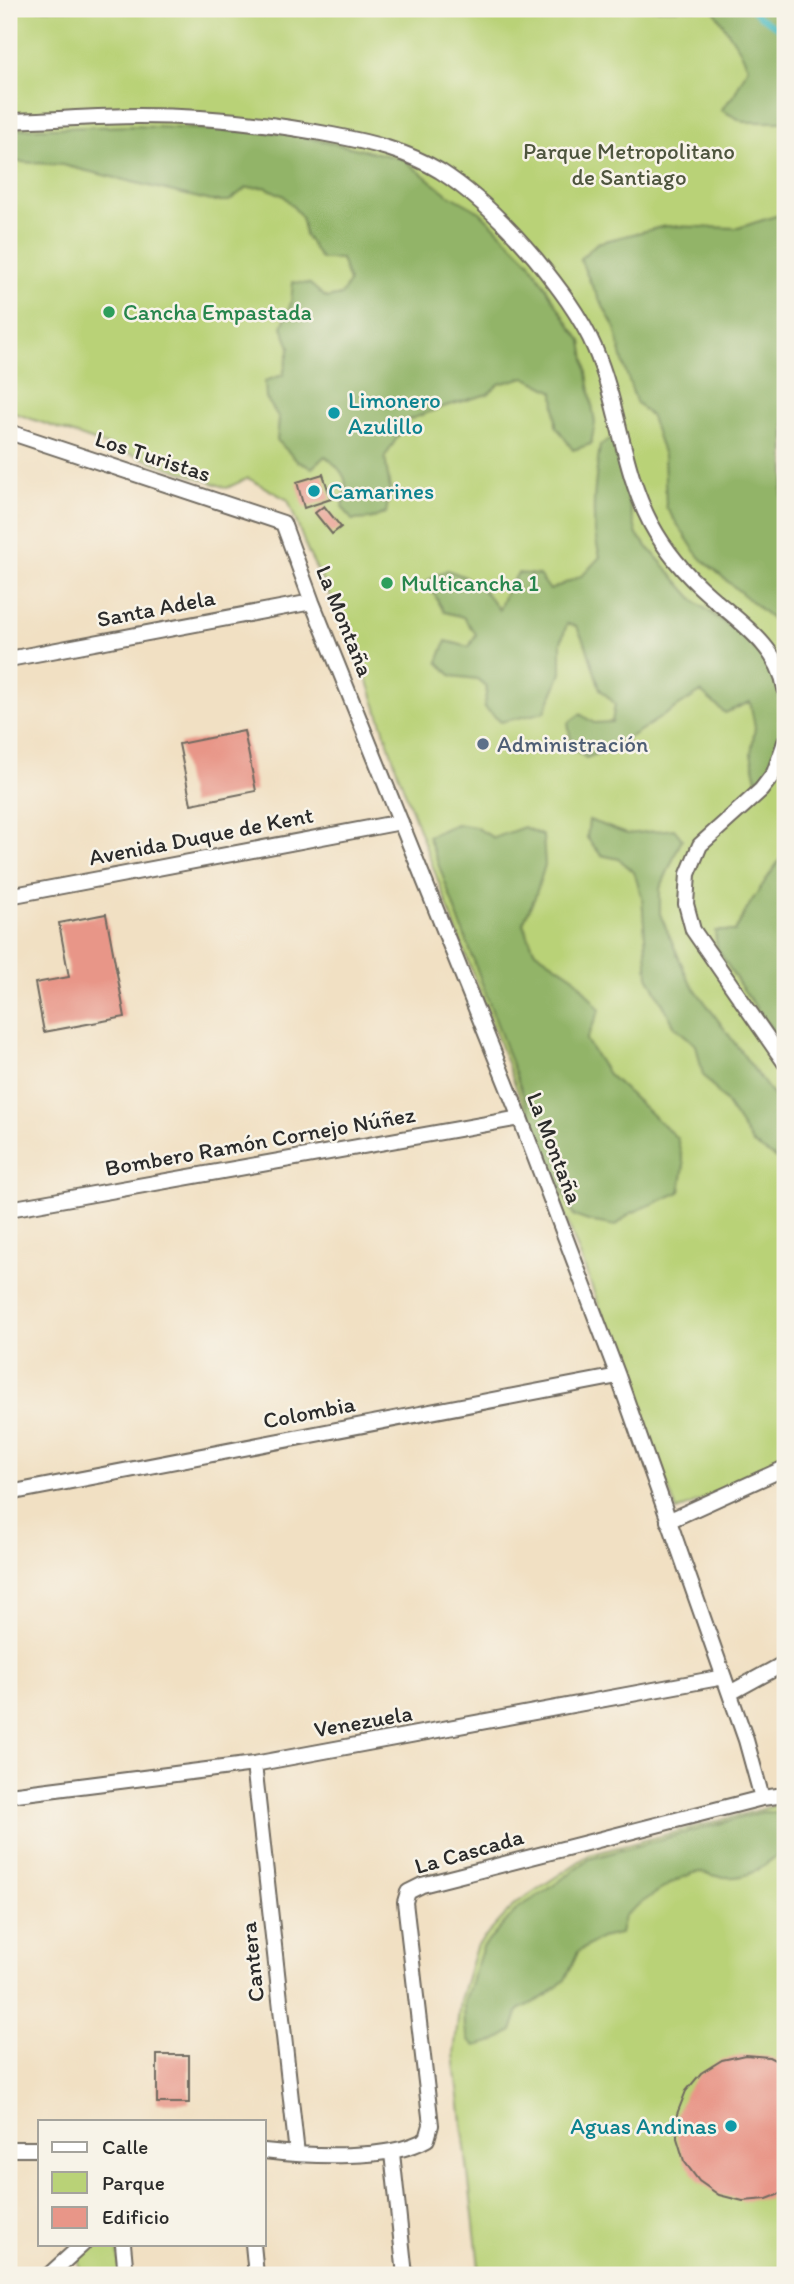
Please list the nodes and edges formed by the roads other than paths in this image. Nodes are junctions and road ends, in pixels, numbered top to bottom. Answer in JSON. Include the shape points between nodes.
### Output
{"nodes":[{"id":1,"x":9,"y":121,"type":"edge"},
{"id":2,"x":9,"y":432,"type":"edge"},
{"id":3,"x":283,"y":523,"type":"joint"},
{"id":4,"x":312,"y":602,"type":"junction"},
{"id":5,"x":9,"y":659,"type":"edge"},
{"id":6,"x":785,"y":689,"type":"edge"},
{"id":7,"x":785,"y":742,"type":"edge"},
{"id":8,"x":401,"y":822,"type":"junction"},
{"id":9,"x":9,"y":896,"type":"edge"},
{"id":10,"x":785,"y":1063,"type":"edge"},
{"id":11,"x":520,"y":1118,"type":"junction"},
{"id":12,"x":9,"y":1209,"type":"edge"},
{"id":13,"x":618,"y":1376,"type":"junction"},
{"id":14,"x":785,"y":1468,"type":"edge"},
{"id":15,"x":9,"y":1493,"type":"edge"},
{"id":16,"x":668,"y":1521,"type":"junction"},
{"id":17,"x":785,"y":1662,"type":"edge"},
{"id":18,"x":724,"y":1677,"type":"junction"},
{"id":19,"x":730,"y":1693,"type":"junction"},
{"id":20,"x":254,"y":1764,"type":"junction"},
{"id":21,"x":9,"y":1795,"type":"edge"},
{"id":22,"x":785,"y":1795,"type":"edge"},
{"id":23,"x":762,"y":1798,"type":"junction"},
{"id":24,"x":38,"y":2149,"type":"edge"},
{"id":25,"x":9,"y":2150,"type":"edge"},
{"id":26,"x":266,"y":2151,"type":"edge"},
{"id":27,"x":392,"y":2153,"type":"junction"},
{"id":28,"x":297,"y":2154,"type":"junction"},
{"id":29,"x":81,"y":2246,"type":"edge"},
{"id":30,"x":123,"y":2246,"type":"edge"},
{"id":31,"x":253,"y":2246,"type":"edge"},
{"id":32,"x":49,"y":2275,"type":"edge"},
{"id":33,"x":125,"y":2275,"type":"edge"},
{"id":34,"x":256,"y":2275,"type":"edge"},
{"id":35,"x":405,"y":2275,"type":"edge"}],
"edges":[{"from":1,"to":6,"type":"street","via":[[139,116],[274,124],[379,144],[438,170],[464,189],[519,238],[571,307],[595,348],[642,508],[656,533],[698,584],[748,627],[784,679]]},
{"from":2,"to":3,"type":"street","name":"Los Turistas"},
{"from":3,"to":4,"type":"street","name":"La Montaña"},
{"from":4,"to":5,"type":"street","name":"Santa Adela"},
{"from":4,"to":8,"type":"street","name":"La Montaña"},
{"from":7,"to":10,"type":"street","via":[[774,773],[761,790],[700,845],[688,874],[686,904],[694,930]]},
{"from":8,"to":9,"type":"street","name":"Avenida Duque de Kent"},
{"from":8,"to":11,"type":"street","name":"La Montaña"},
{"from":11,"to":12,"type":"street","name":"Bombero Ramón Cornejo Núñez"},
{"from":11,"to":13,"type":"street","name":"La Montaña"},
{"from":13,"to":15,"type":"street","name":"Colombia"},
{"from":13,"to":16,"type":"street","name":"La Montaña"},
{"from":14,"to":16,"type":"street"},
{"from":16,"to":18,"type":"street","name":"La Montaña"},
{"from":17,"to":19,"type":"street"},
{"from":18,"to":19,"type":"street","name":"La Montaña"},
{"from":18,"to":20,"type":"street","name":"Venezuela"},
{"from":19,"to":23,"type":"street","name":"La Montaña"},
{"from":20,"to":21,"type":"street","name":"Venezuela"},
{"from":20,"to":28,"type":"street","name":"Cantera"},
{"from":22,"to":23,"type":"street","name":"La Cascada"},
{"from":23,"to":27,"type":"street","name":"La Cascada","via":[[408,1892],[405,1902],[431,2125],[427,2139]]},
{"from":24,"to":25,"type":"street"},
{"from":26,"to":28,"type":"street"},
{"from":27,"to":28,"type":"street"},
{"from":27,"to":35,"type":"street"},
{"from":29,"to":32,"type":"street"},
{"from":30,"to":33,"type":"street"},
{"from":31,"to":34,"type":"street"}]}
